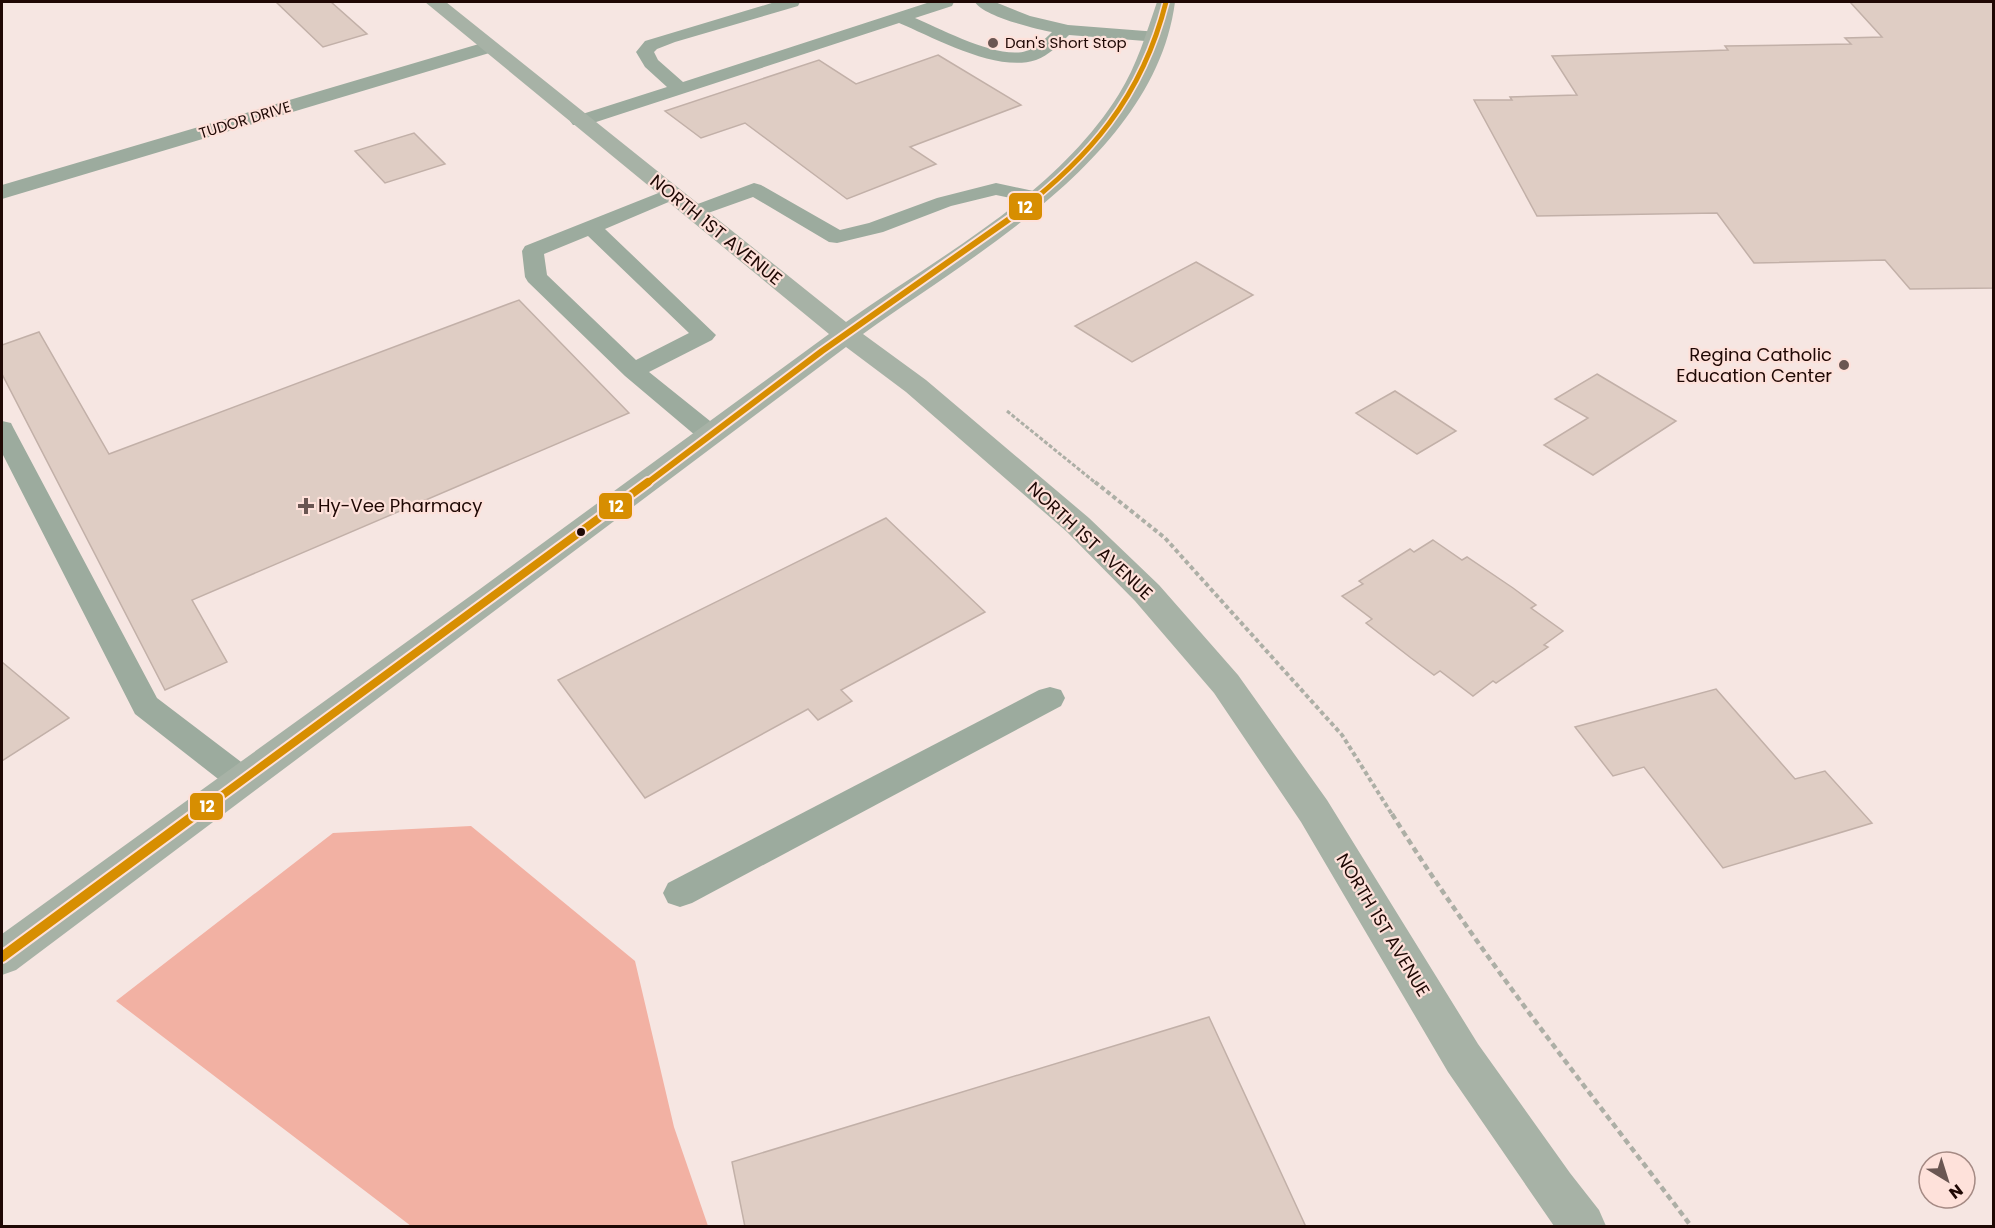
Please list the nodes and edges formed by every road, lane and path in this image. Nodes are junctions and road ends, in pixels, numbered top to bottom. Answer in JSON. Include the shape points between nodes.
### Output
{"nodes":[{"id":1,"x":435,"y":2,"type":"edge"},
{"id":2,"x":792,"y":2,"type":"edge"},
{"id":3,"x":946,"y":2,"type":"edge"},
{"id":4,"x":983,"y":2,"type":"edge"},
{"id":5,"x":1166,"y":2,"type":"edge"},
{"id":6,"x":899,"y":17,"type":"junction"},
{"id":7,"x":1065,"y":30,"type":"junction"},
{"id":8,"x":1158,"y":37,"type":"junction"},
{"id":9,"x":489,"y":47,"type":"junction"},
{"id":10,"x":679,"y":88,"type":"junction"},
{"id":11,"x":580,"y":121,"type":"junction"},
{"id":12,"x":2,"y":192,"type":"edge"},
{"id":13,"x":671,"y":194,"type":"junction"},
{"id":14,"x":1036,"y":197,"type":"junction"},
{"id":15,"x":694,"y":212,"type":"junction"},
{"id":16,"x":591,"y":227,"type":"junction"},
{"id":17,"x":845,"y":334,"type":"junction"},
{"id":18,"x":633,"y":371,"type":"junction"},
{"id":19,"x":2,"y":429,"type":"edge"},
{"id":20,"x":711,"y":435,"type":"junction"},
{"id":21,"x":1050,"y":698,"type":"dead end"},
{"id":22,"x":242,"y":780,"type":"junction"},
{"id":23,"x":680,"y":893,"type":"dead end"},
{"id":24,"x":2,"y":957,"type":"edge"},
{"id":25,"x":1583,"y":1227,"type":"edge"}],
"edges":[{"from":1,"to":9,"type":"main road","name":"NORTH 1ST AVENUE"},
{"from":2,"to":10,"type":"lane","via":[[651,45],[645,52],[651,63]]},
{"from":3,"to":6,"type":"lane"},
{"from":4,"to":7,"type":"lane","via":[[1041,25]]},
{"from":5,"to":8,"type":"main road"},
{"from":6,"to":7,"type":"lane","via":[[1014,59],[1041,51]]},
{"from":6,"to":10,"type":"lane"},
{"from":7,"to":8,"type":"lane"},
{"from":8,"to":14,"type":"main road","via":[[1147,65],[1117,114],[1074,163]]},
{"from":9,"to":11,"type":"main road","name":"NORTH 1ST AVENUE"},
{"from":9,"to":12,"type":"street","name":"TUDOR DRIVE"},
{"from":10,"to":11,"type":"lane"},
{"from":11,"to":13,"type":"main road","name":"NORTH 1ST AVENUE"},
{"from":13,"to":15,"type":"main road","name":"NORTH 1ST AVENUE"},
{"from":13,"to":16,"type":"lane"},
{"from":14,"to":15,"type":"lane","via":[[996,189],[837,237],[754,189]]},
{"from":14,"to":17,"type":"main road"},
{"from":15,"to":17,"type":"main road","name":"NORTH 1ST AVENUE"},
{"from":16,"to":18,"type":"lane","via":[[533,251],[536,277]]},
{"from":16,"to":18,"type":"lane","via":[[704,335]]},
{"from":17,"to":20,"type":"main road"},
{"from":17,"to":25,"type":"main road","name":"NORTH 1ST AVENUE","via":[[916,386],[1078,525],[1147,592],[1226,684],[1314,811],[1463,1058]]},
{"from":18,"to":20,"type":"lane"},
{"from":19,"to":22,"type":"lane","via":[[146,706]]},
{"from":20,"to":22,"type":"main road"},
{"from":21,"to":23,"type":"lane"},
{"from":22,"to":24,"type":"main road"}]}
